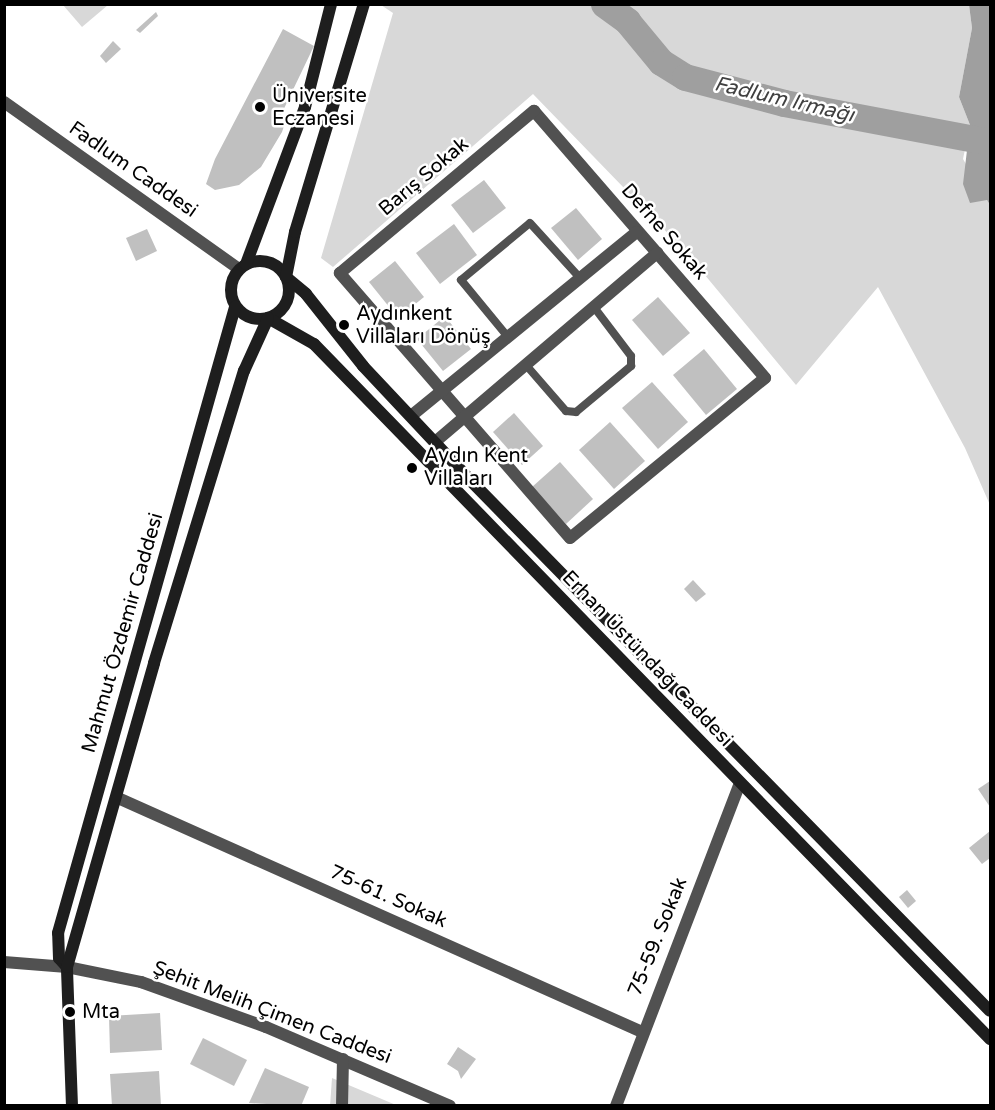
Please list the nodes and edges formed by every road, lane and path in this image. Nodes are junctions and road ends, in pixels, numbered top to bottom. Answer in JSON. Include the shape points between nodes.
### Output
{"nodes":[{"id":1,"x":331,"y":4,"type":"edge"},
{"id":2,"x":363,"y":7,"type":"edge"},
{"id":3,"x":4,"y":102,"type":"edge"},
{"id":4,"x":534,"y":111,"type":"joint"},
{"id":5,"x":637,"y":232,"type":"junction"},
{"id":6,"x":657,"y":253,"type":"junction"},
{"id":7,"x":243,"y":267,"type":"junction"},
{"id":8,"x":286,"y":277,"type":"junction"},
{"id":9,"x":580,"y":278,"type":"junction"},
{"id":10,"x":235,"y":307,"type":"junction"},
{"id":11,"x":594,"y":307,"type":"junction"},
{"id":12,"x":268,"y":318,"type":"junction"},
{"id":13,"x":508,"y":337,"type":"junction"},
{"id":14,"x":526,"y":365,"type":"junction"},
{"id":15,"x":443,"y":390,"type":"junction"},
{"id":16,"x":411,"y":416,"type":"junction"},
{"id":17,"x":465,"y":417,"type":"junction"},
{"id":18,"x":435,"y":442,"type":"junction"},
{"id":19,"x":740,"y":783,"type":"junction"},
{"id":20,"x":118,"y":798,"type":"junction"},
{"id":21,"x":4,"y":963,"type":"edge"},
{"id":22,"x":68,"y":968,"type":"junction"},
{"id":23,"x":990,"y":1011,"type":"edge"},
{"id":24,"x":642,"y":1032,"type":"junction"},
{"id":25,"x":990,"y":1039,"type":"edge"},
{"id":26,"x":342,"y":1059,"type":"junction"},
{"id":27,"x":72,"y":1106,"type":"edge"},
{"id":28,"x":342,"y":1106,"type":"edge"},
{"id":29,"x":450,"y":1106,"type":"edge"},
{"id":30,"x":616,"y":1106,"type":"edge"}],
"edges":[{"from":1,"to":7,"type":"street","via":[[305,107]]},
{"from":2,"to":8,"type":"street","via":[[295,232]]},
{"from":3,"to":7,"type":"street","name":"Fadlum Caddesi"},
{"from":4,"to":5,"type":"street","name":"Defne Sokak"},
{"from":4,"to":15,"type":"street","name":"Barış Sokak","via":[[340,273]]},
{"from":5,"to":6,"type":"street","name":"Defne Sokak"},
{"from":5,"to":9,"type":"street"},
{"from":6,"to":11,"type":"street"},
{"from":6,"to":17,"type":"street","name":"Defne Sokak","via":[[765,378],[570,538]]},
{"from":7,"to":8,"type":"street","via":[[265,261]]},
{"from":7,"to":10,"type":"street","via":[[230,288]]},
{"from":8,"to":12,"type":"street","via":[[286,303]]},
{"from":8,"to":16,"type":"street","name":"Erhan Üstündağ Caddesi","via":[[306,294],[337,336]]},
{"from":9,"to":13,"type":"street"},
{"from":9,"to":13,"type":"lane","via":[[530,223],[461,280]]},
{"from":10,"to":12,"type":"street","via":[[252,319]]},
{"from":10,"to":22,"type":"street","name":"Mahmut Özdemir Caddesi","via":[[58,933],[59,958]]},
{"from":11,"to":14,"type":"street"},
{"from":11,"to":14,"type":"lane","via":[[632,356],[631,366],[576,412],[566,411]]},
{"from":12,"to":19,"type":"street","name":"Erhan Üstündağ Caddesi","via":[[314,344]]},
{"from":12,"to":20,"type":"street","name":"Mahmut Özdemir Caddesi","via":[[244,371],[154,663]]},
{"from":13,"to":15,"type":"street"},
{"from":14,"to":17,"type":"street"},
{"from":15,"to":16,"type":"street"},
{"from":15,"to":17,"type":"street"},
{"from":16,"to":18,"type":"street","name":"Erhan Üstündağ Caddesi"},
{"from":17,"to":18,"type":"street"},
{"from":18,"to":23,"type":"street","name":"Erhan Üstündağ Caddesi"},
{"from":19,"to":24,"type":"street","name":"75-59. Sokak"},
{"from":19,"to":25,"type":"street","name":"Erhan Üstündağ Caddesi","via":[[836,877]]},
{"from":20,"to":22,"type":"street","name":"Mahmut Özdemir Caddesi"},
{"from":20,"to":24,"type":"street","name":"75-61. Sokak"},
{"from":21,"to":22,"type":"street","name":"Şehit Melih Çimen Caddesi"},
{"from":22,"to":26,"type":"street","name":"Şehit Melih Çimen Caddesi","via":[[141,982]]},
{"from":22,"to":27,"type":"street","name":"Mahmut Özdemir Caddesi"},
{"from":24,"to":30,"type":"street","name":"75-59. Sokak"},
{"from":26,"to":28,"type":"street"},
{"from":26,"to":29,"type":"street","name":"Şehit Melih Çimen Caddesi"}]}
